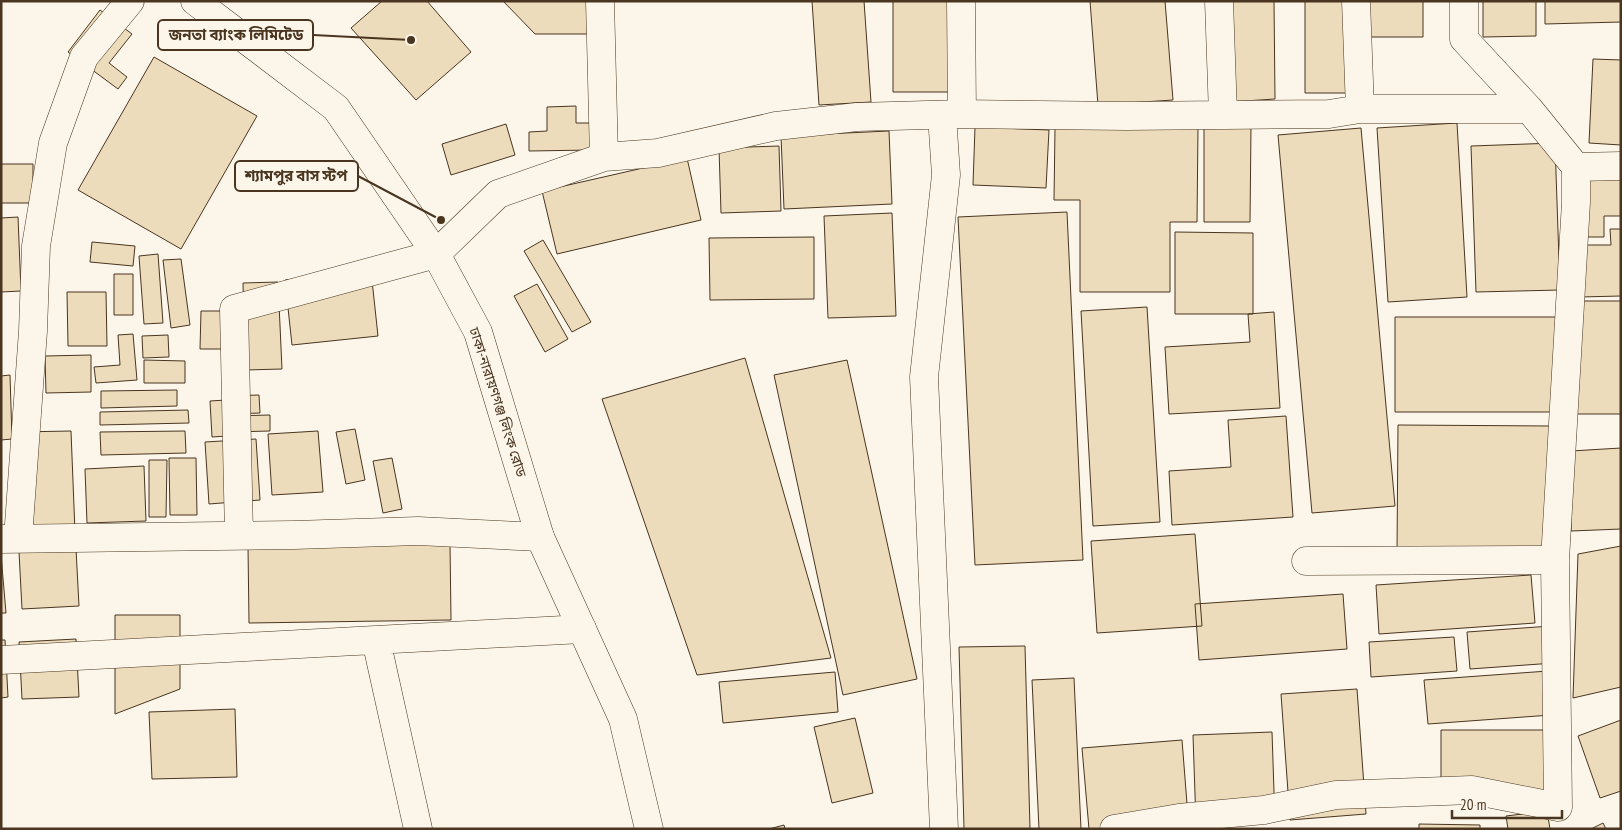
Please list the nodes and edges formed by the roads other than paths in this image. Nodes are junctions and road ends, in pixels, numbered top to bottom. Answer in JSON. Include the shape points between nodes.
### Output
{"nodes":[{"id":1,"x":130,"y":1,"type":"edge"},
{"id":2,"x":196,"y":1,"type":"edge"},
{"id":3,"x":600,"y":1,"type":"edge"},
{"id":4,"x":961,"y":1,"type":"edge"},
{"id":5,"x":1220,"y":1,"type":"edge"},
{"id":6,"x":1356,"y":1,"type":"edge"},
{"id":7,"x":1464,"y":1,"type":"edge"},
{"id":8,"x":1360,"y":109,"type":"junction"},
{"id":9,"x":1529,"y":109,"type":"junction"},
{"id":10,"x":952,"y":115,"type":"junction"},
{"id":11,"x":1223,"y":115,"type":"junction"},
{"id":12,"x":604,"y":157,"type":"junction"},
{"id":13,"x":1621,"y":166,"type":"edge"},
{"id":14,"x":1576,"y":167,"type":"junction"},
{"id":15,"x":436,"y":254,"type":"junction"},
{"id":16,"x":239,"y":535,"type":"junction"},
{"id":17,"x":540,"y":537,"type":"junction"},
{"id":18,"x":10,"y":539,"type":"edge"},
{"id":19,"x":1555,"y":560,"type":"junction"},
{"id":20,"x":1306,"y":561,"type":"dead end"},
{"id":21,"x":582,"y":629,"type":"junction"},
{"id":22,"x":376,"y":640,"type":"junction"},
{"id":23,"x":1,"y":660,"type":"edge"},
{"id":24,"x":1559,"y":818,"type":"edge"},
{"id":25,"x":418,"y":829,"type":"edge"},
{"id":26,"x":649,"y":829,"type":"edge"},
{"id":27,"x":944,"y":829,"type":"edge"},
{"id":28,"x":1114,"y":829,"type":"edge"}],
"edges":[{"from":1,"to":18,"type":"main road","via":[[84,57],[53,144],[36,246],[33,331]]},
{"from":2,"to":15,"type":"main road","name":"ঢাকা-নারায়ণগঞ্জ লিংক রোড","via":[[336,108]]},
{"from":3,"to":12,"type":"main road"},
{"from":4,"to":10,"type":"main road"},
{"from":5,"to":11,"type":"main road"},
{"from":6,"to":8,"type":"main road"},
{"from":7,"to":9,"type":"main road","via":[[1464,39]]},
{"from":8,"to":9,"type":"main road"},
{"from":8,"to":11,"type":"main road","via":[[1329,114]]},
{"from":9,"to":14,"type":"main road"},
{"from":10,"to":11,"type":"main road"},
{"from":10,"to":12,"type":"main road","via":[[857,117],[786,125],[658,153]]},
{"from":10,"to":27,"type":"main road","via":[[924,377]]},
{"from":12,"to":15,"type":"main road","via":[[498,194]]},
{"from":13,"to":14,"type":"main road"},
{"from":14,"to":19,"type":"main road"},
{"from":15,"to":16,"type":"main road","via":[[234,310]]},
{"from":15,"to":17,"type":"main road","name":"ঢাকা-নারায়ণগঞ্জ লিংক রোড","via":[[478,332]]},
{"from":16,"to":17,"type":"main road","via":[[418,531]]},
{"from":16,"to":18,"type":"main road"},
{"from":17,"to":21,"type":"main road","name":"ঢাকা-নারায়ণগঞ্জ লিংক রোড"},
{"from":19,"to":20,"type":"main road"},
{"from":19,"to":24,"type":"main road"},
{"from":21,"to":22,"type":"main road"},
{"from":21,"to":26,"type":"main road","name":"ঢাকা-নারায়ণগঞ্জ লিংক রোড","via":[[623,719]]},
{"from":22,"to":23,"type":"main road"},
{"from":22,"to":25,"type":"main road"},
{"from":24,"to":28,"type":"main road","via":[[1472,790],[1336,795],[1264,810],[1179,818]]}]}
